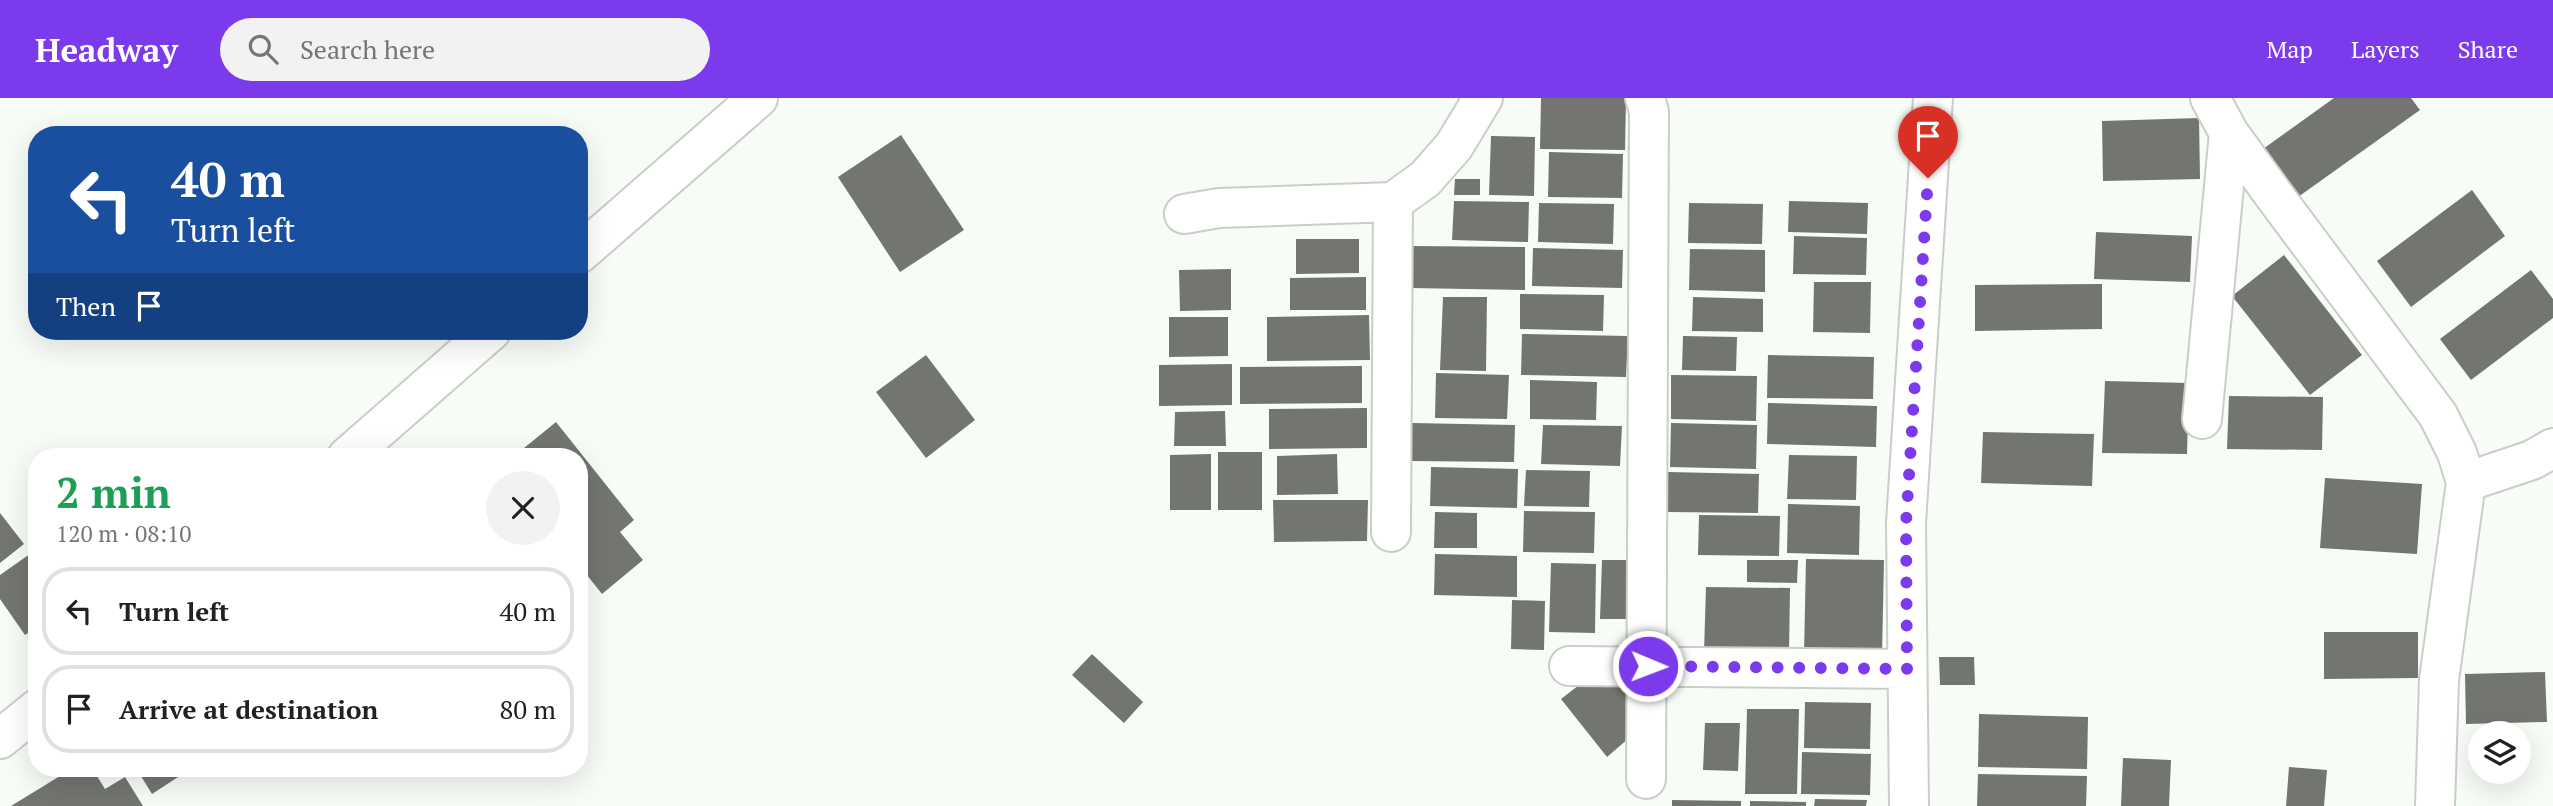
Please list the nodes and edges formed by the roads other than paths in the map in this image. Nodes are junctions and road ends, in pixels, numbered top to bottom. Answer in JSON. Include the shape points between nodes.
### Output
{"nodes":[{"id":1,"x":758,"y":98,"type":"edge"},
{"id":2,"x":1483,"y":98,"type":"edge"},
{"id":3,"x":1645,"y":98,"type":"edge"},
{"id":4,"x":1933,"y":98,"type":"edge"},
{"id":5,"x":2210,"y":98,"type":"edge"},
{"id":6,"x":2229,"y":132,"type":"junction"},
{"id":7,"x":1393,"y":202,"type":"junction"},
{"id":8,"x":1184,"y":214,"type":"dead end"},
{"id":9,"x":588,"y":246,"type":"edge"},
{"id":10,"x":481,"y":340,"type":"edge"},
{"id":11,"x":2202,"y":419,"type":"dead end"},
{"id":12,"x":357,"y":448,"type":"edge"},
{"id":13,"x":2553,"y":448,"type":"edge"},
{"id":14,"x":2466,"y":482,"type":"junction"},
{"id":15,"x":1391,"y":532,"type":"dead end"},
{"id":16,"x":1569,"y":666,"type":"dead end"},
{"id":17,"x":1648,"y":666,"type":"junction"},
{"id":18,"x":1907,"y":669,"type":"junction"},
{"id":19,"x":28,"y":716,"type":"edge"},
{"id":20,"x":0,"y":739,"type":"edge"},
{"id":21,"x":1646,"y":779,"type":"dead end"},
{"id":22,"x":1909,"y":806,"type":"edge"},
{"id":23,"x":2435,"y":806,"type":"edge"}],
"edges":[{"from":1,"to":9,"type":"street"},
{"from":2,"to":7,"type":"street","via":[[1454,146],[1425,179]]},
{"from":3,"to":17,"type":"street","via":[[1649,112]]},
{"from":4,"to":18,"type":"street","via":[[1906,523]]},
{"from":5,"to":6,"type":"street"},
{"from":6,"to":11,"type":"street"},
{"from":6,"to":14,"type":"street","via":[[2438,415]]},
{"from":7,"to":8,"type":"street","via":[[1219,208]]},
{"from":7,"to":15,"type":"street"},
{"from":10,"to":12,"type":"street"},
{"from":13,"to":14,"type":"street","via":[[2532,460]]},
{"from":14,"to":23,"type":"street","via":[[2439,680]]},
{"from":16,"to":17,"type":"street"},
{"from":17,"to":18,"type":"street"},
{"from":17,"to":21,"type":"street"},
{"from":18,"to":22,"type":"street"},
{"from":19,"to":20,"type":"street"}]}
